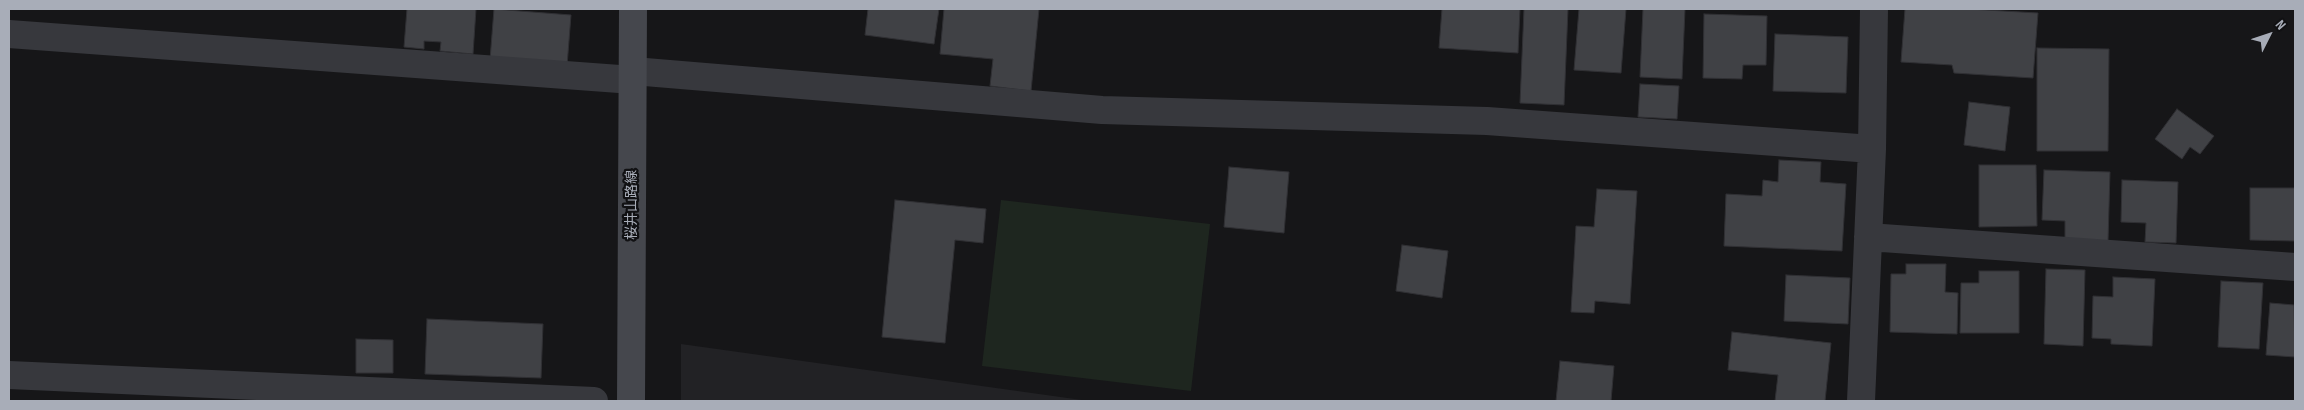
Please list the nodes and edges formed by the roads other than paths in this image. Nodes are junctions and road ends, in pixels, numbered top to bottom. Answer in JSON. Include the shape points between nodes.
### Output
{"nodes":[{"id":1,"x":634,"y":9,"type":"edge"},
{"id":2,"x":1874,"y":9,"type":"edge"},
{"id":3,"x":9,"y":34,"type":"edge"},
{"id":4,"x":633,"y":76,"type":"junction"},
{"id":5,"x":1872,"y":149,"type":"junction"},
{"id":6,"x":1868,"y":237,"type":"junction"},
{"id":7,"x":2295,"y":267,"type":"edge"},
{"id":8,"x":9,"y":374,"type":"edge"},
{"id":9,"x":594,"y":401,"type":"edge"},
{"id":10,"x":631,"y":401,"type":"edge"},
{"id":11,"x":1861,"y":401,"type":"edge"}],
"edges":[{"from":1,"to":4,"type":"main road","name":"桜井山路線"},
{"from":2,"to":5,"type":"street"},
{"from":3,"to":4,"type":"street"},
{"from":4,"to":5,"type":"street","via":[[1102,110],[1487,121]]},
{"from":4,"to":10,"type":"main road","name":"桜井山路線"},
{"from":5,"to":6,"type":"street"},
{"from":6,"to":7,"type":"street"},
{"from":6,"to":11,"type":"street"},
{"from":8,"to":9,"type":"street"}]}
